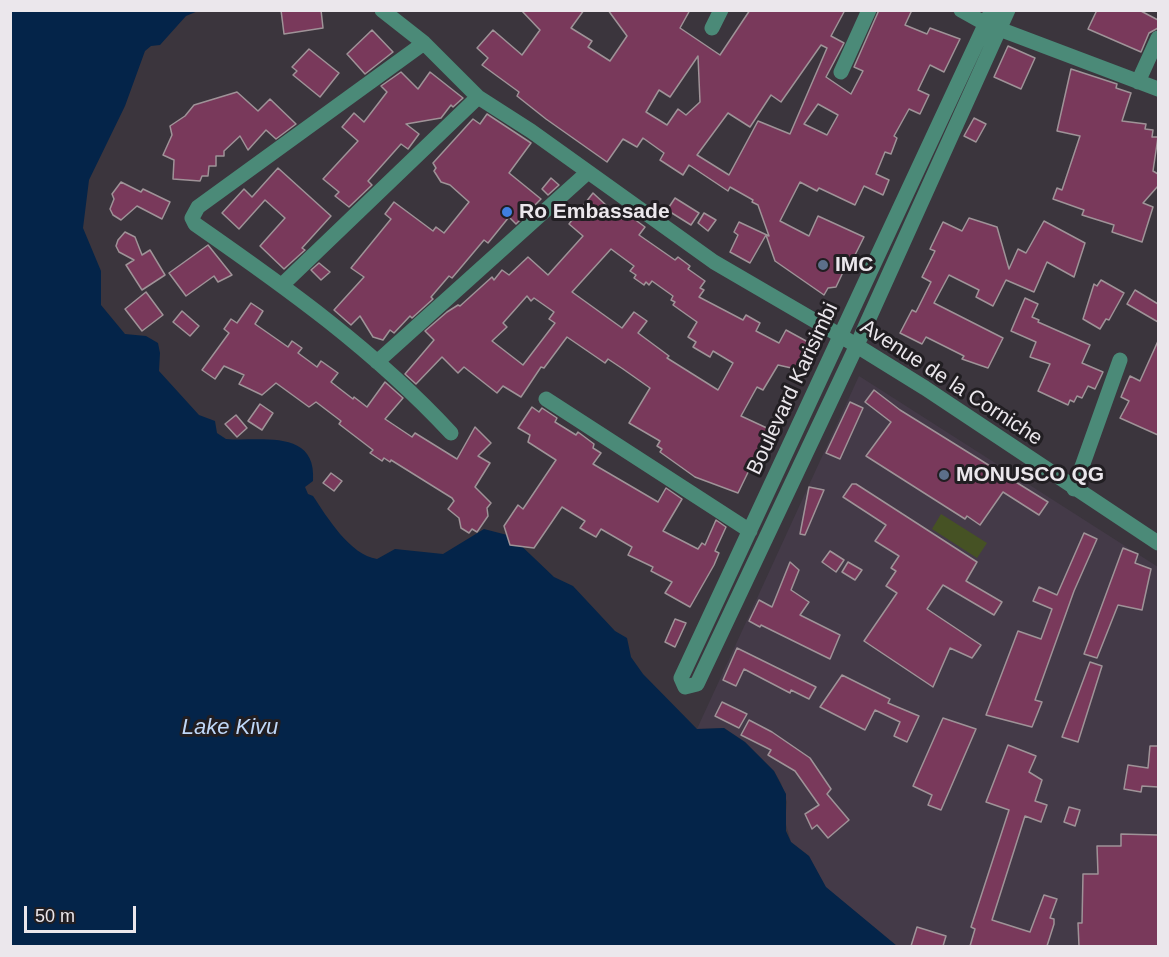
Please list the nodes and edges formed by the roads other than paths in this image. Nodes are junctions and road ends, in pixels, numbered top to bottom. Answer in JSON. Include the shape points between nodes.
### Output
{"nodes":[{"id":1,"x":382,"y":10,"type":"edge"},
{"id":2,"x":721,"y":10,"type":"edge"},
{"id":3,"x":869,"y":10,"type":"edge"},
{"id":4,"x":961,"y":10,"type":"edge"},
{"id":5,"x":1008,"y":10,"type":"edge"},
{"id":6,"x":992,"y":21,"type":"edge"},
{"id":7,"x":712,"y":28,"type":"dead end"},
{"id":8,"x":1158,"y":38,"type":"edge"},
{"id":9,"x":424,"y":43,"type":"junction"},
{"id":10,"x":841,"y":72,"type":"dead end"},
{"id":11,"x":1138,"y":82,"type":"junction"},
{"id":12,"x":1158,"y":89,"type":"edge"},
{"id":13,"x":478,"y":97,"type":"junction"},
{"id":14,"x":588,"y":172,"type":"junction"},
{"id":15,"x":282,"y":285,"type":"junction"},
{"id":16,"x":842,"y":336,"type":"junction"},
{"id":17,"x":857,"y":345,"type":"junction"},
{"id":18,"x":1120,"y":360,"type":"dead end"},
{"id":19,"x":377,"y":362,"type":"junction"},
{"id":20,"x":546,"y":399,"type":"dead end"},
{"id":21,"x":452,"y":433,"type":"dead end"},
{"id":22,"x":1074,"y":489,"type":"junction"},
{"id":23,"x":750,"y":531,"type":"junction"},
{"id":24,"x":1158,"y":543,"type":"edge"}],
"edges":[{"from":1,"to":9,"type":"street","name":"Avenue de la Corniche"},
{"from":2,"to":7,"type":"street"},
{"from":3,"to":10,"type":"street"},
{"from":4,"to":6,"type":"street"},
{"from":5,"to":6,"type":"street"},
{"from":6,"to":11,"type":"street"},
{"from":6,"to":16,"type":"street","name":"Boulevard Karisimbi"},
{"from":6,"to":17,"type":"street"},
{"from":8,"to":11,"type":"street"},
{"from":9,"to":13,"type":"street","name":"Avenue de la Corniche"},
{"from":9,"to":15,"type":"street","via":[[193,213],[195,224]]},
{"from":11,"to":12,"type":"street"},
{"from":13,"to":14,"type":"street","name":"Avenue de la Corniche"},
{"from":13,"to":15,"type":"street"},
{"from":14,"to":16,"type":"street","name":"Avenue de la Corniche","via":[[714,262]]},
{"from":14,"to":19,"type":"street"},
{"from":15,"to":19,"type":"street"},
{"from":16,"to":17,"type":"street","name":"Avenue de la Corniche"},
{"from":16,"to":23,"type":"street","name":"Boulevard Karisimbi"},
{"from":17,"to":22,"type":"street","name":"Avenue de la Corniche"},
{"from":17,"to":23,"type":"street","name":"Boulevard Karisimbi","via":[[697,684],[685,687],[681,678]]},
{"from":18,"to":22,"type":"street"},
{"from":19,"to":21,"type":"street"},
{"from":20,"to":23,"type":"street"},
{"from":22,"to":24,"type":"street","name":"Avenue de la Corniche"}]}
